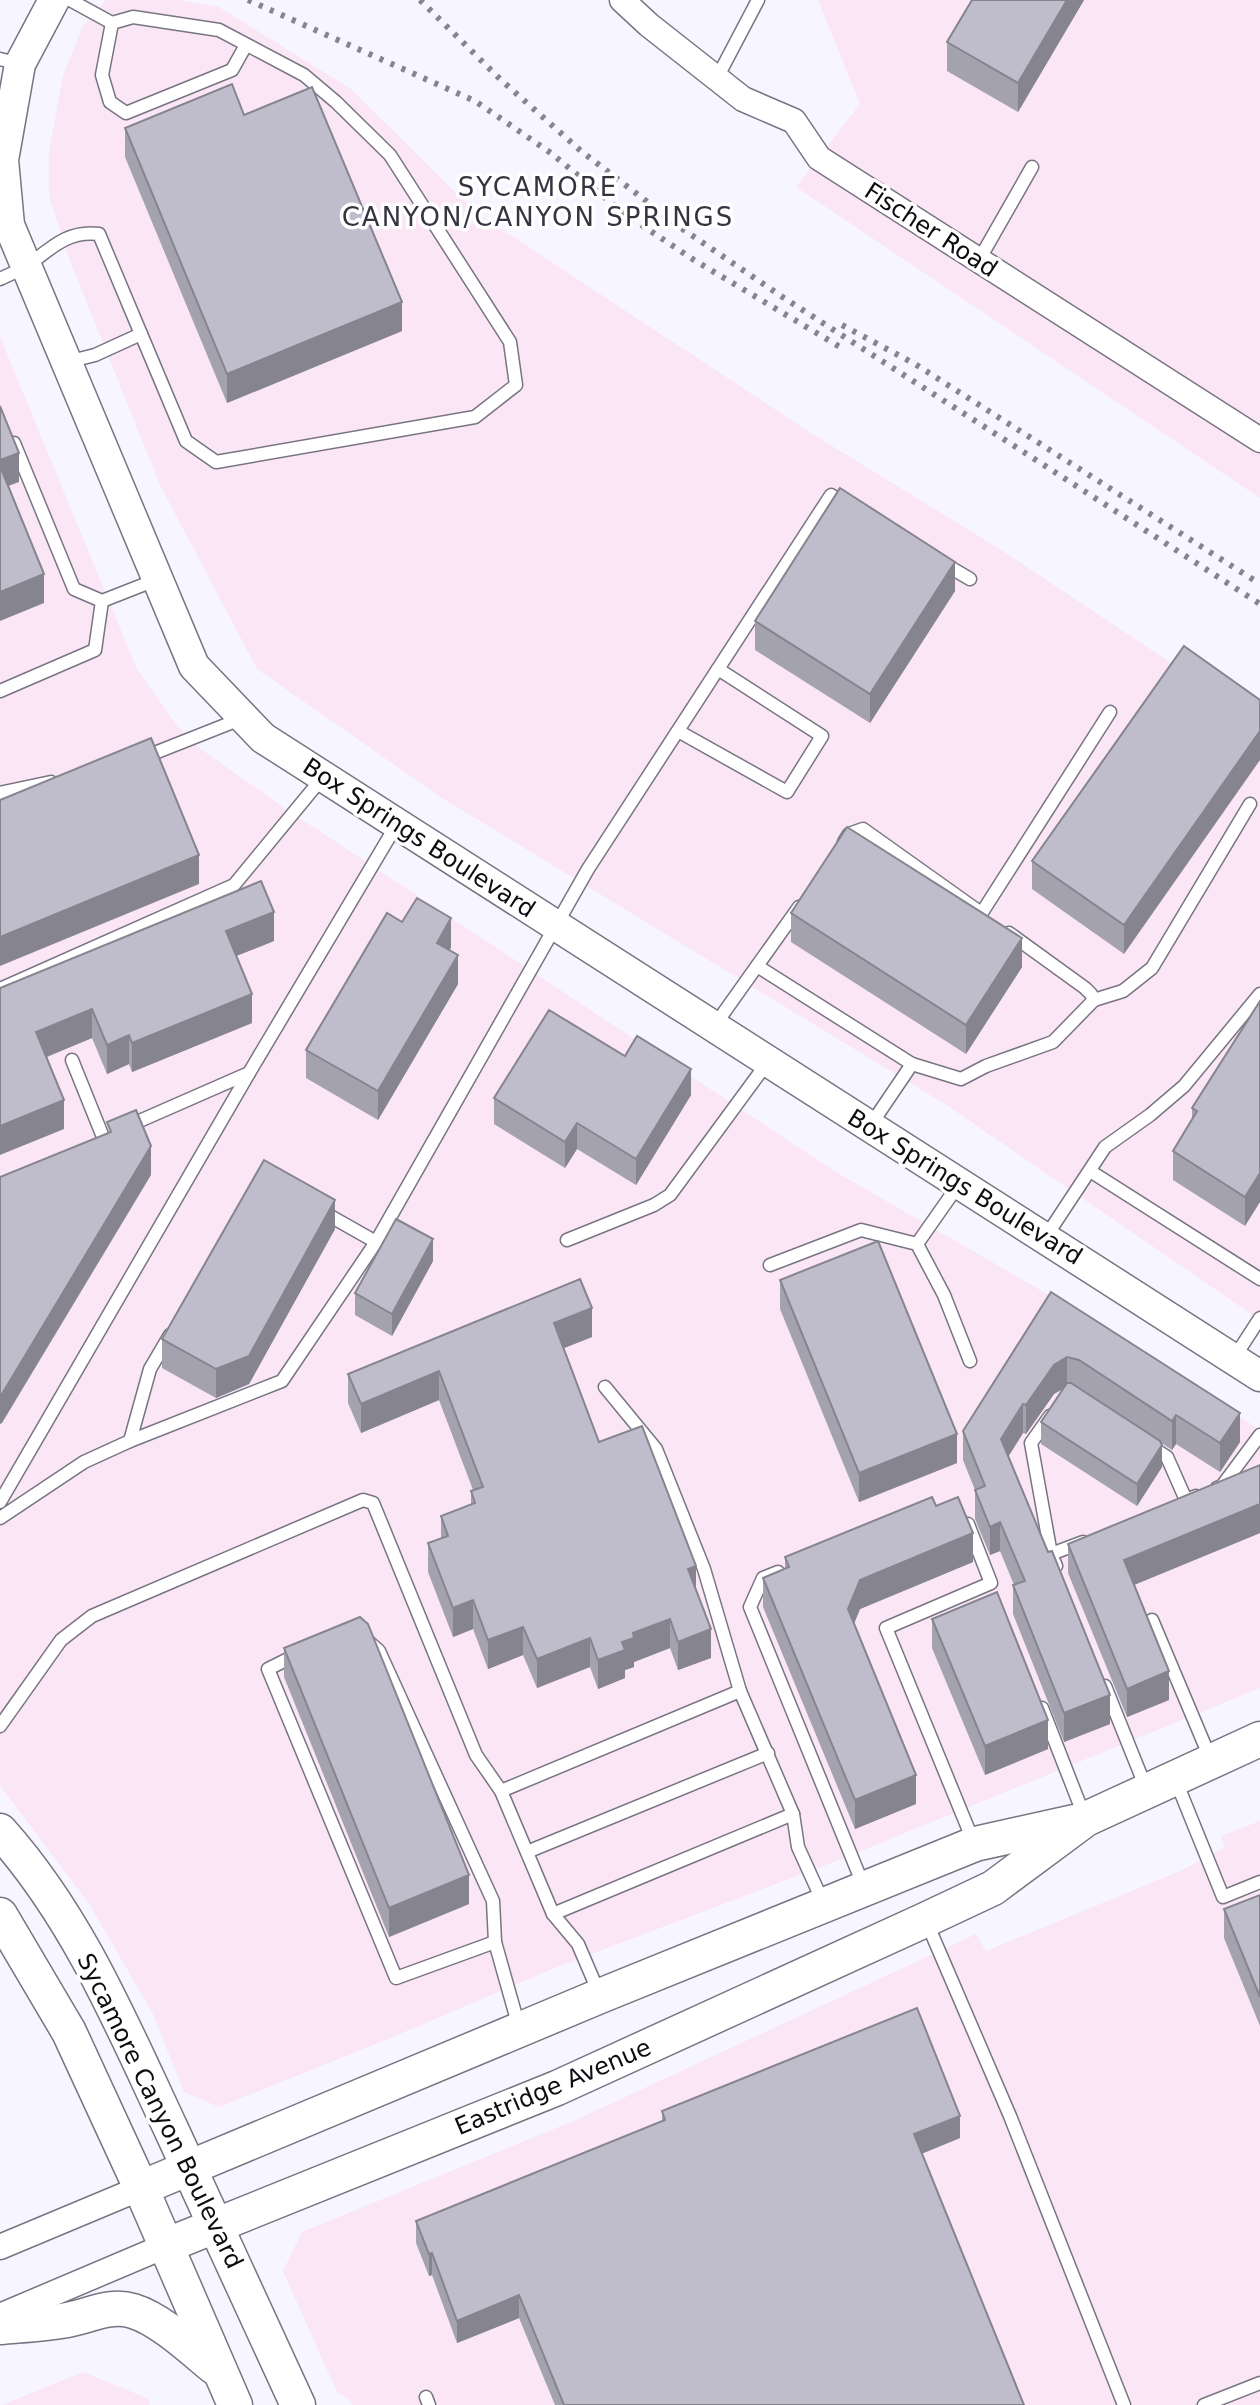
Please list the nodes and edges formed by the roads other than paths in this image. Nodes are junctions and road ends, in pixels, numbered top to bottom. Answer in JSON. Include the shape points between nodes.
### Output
{"nodes":[{"id":1,"x":54,"y":0,"type":"edge"},
{"id":2,"x":70,"y":0,"type":"edge"},
{"id":3,"x":622,"y":0,"type":"edge"},
{"id":4,"x":758,"y":0,"type":"edge"},
{"id":5,"x":112,"y":23,"type":"junction"},
{"id":6,"x":246,"y":45,"type":"junction"},
{"id":7,"x":10,"y":62,"type":"edge"},
{"id":8,"x":717,"y":78,"type":"junction"},
{"id":9,"x":1032,"y":167,"type":"dead end"},
{"id":10,"x":5,"y":227,"type":"edge"},
{"id":11,"x":979,"y":260,"type":"junction"},
{"id":12,"x":27,"y":266,"type":"junction"},
{"id":13,"x":0,"y":279,"type":"edge"},
{"id":14,"x":141,"y":334,"type":"junction"},
{"id":15,"x":67,"y":362,"type":"junction"},
{"id":16,"x":6,"y":424,"type":"edge"},
{"id":17,"x":1260,"y":440,"type":"edge"},
{"id":18,"x":856,"y":511,"type":"edge"},
{"id":19,"x":932,"y":556,"type":"edge"},
{"id":20,"x":158,"y":579,"type":"junction"},
{"id":21,"x":970,"y":579,"type":"dead end"},
{"id":22,"x":102,"y":601,"type":"junction"},
{"id":23,"x":718,"y":669,"type":"junction"},
{"id":24,"x":0,"y":691,"type":"edge"},
{"id":25,"x":1110,"y":712,"type":"dead end"},
{"id":26,"x":243,"y":718,"type":"junction"},
{"id":27,"x":678,"y":731,"type":"junction"},
{"id":28,"x":136,"y":761,"type":"edge"},
{"id":29,"x":323,"y":777,"type":"junction"},
{"id":30,"x":61,"y":780,"type":"edge"},
{"id":31,"x":0,"y":793,"type":"edge"},
{"id":32,"x":1250,"y":804,"type":"dead end"},
{"id":33,"x":397,"y":824,"type":"junction"},
{"id":34,"x":832,"y":859,"type":"edge"},
{"id":35,"x":806,"y":896,"type":"edge"},
{"id":36,"x":981,"y":914,"type":"junction"},
{"id":37,"x":557,"y":927,"type":"junction"},
{"id":38,"x":757,"y":966,"type":"junction"},
{"id":39,"x":0,"y":989,"type":"edge"},
{"id":40,"x":1260,"y":994,"type":"edge"},
{"id":41,"x":1094,"y":1000,"type":"junction"},
{"id":42,"x":713,"y":1028,"type":"junction"},
{"id":43,"x":72,"y":1060,"type":"dead end"},
{"id":44,"x":767,"y":1063,"type":"junction"},
{"id":45,"x":912,"y":1064,"type":"junction"},
{"id":46,"x":249,"y":1073,"type":"junction"},
{"id":47,"x":870,"y":1126,"type":"junction"},
{"id":48,"x":103,"y":1137,"type":"junction"},
{"id":49,"x":93,"y":1148,"type":"edge"},
{"id":50,"x":1090,"y":1171,"type":"junction"},
{"id":51,"x":959,"y":1183,"type":"junction"},
{"id":52,"x":312,"y":1205,"type":"edge"},
{"id":53,"x":1045,"y":1238,"type":"junction"},
{"id":54,"x":567,"y":1240,"type":"dead end"},
{"id":55,"x":376,"y":1242,"type":"junction"},
{"id":56,"x":917,"y":1244,"type":"junction"},
{"id":57,"x":770,"y":1265,"type":"dead end"},
{"id":58,"x":1260,"y":1279,"type":"edge"},
{"id":59,"x":1260,"y":1318,"type":"edge"},
{"id":60,"x":174,"y":1328,"type":"edge"},
{"id":61,"x":1234,"y":1358,"type":"junction"},
{"id":62,"x":970,"y":1361,"type":"dead end"},
{"id":63,"x":1260,"y":1376,"type":"edge"},
{"id":64,"x":605,"y":1387,"type":"dead end"},
{"id":65,"x":1061,"y":1399,"type":"edge"},
{"id":66,"x":1260,"y":1435,"type":"edge"},
{"id":67,"x":1140,"y":1440,"type":"edge"},
{"id":68,"x":130,"y":1441,"type":"junction"},
{"id":69,"x":1186,"y":1500,"type":"junction"},
{"id":70,"x":0,"y":1502,"type":"edge"},
{"id":71,"x":1173,"y":1506,"type":"edge"},
{"id":72,"x":963,"y":1512,"type":"edge"},
{"id":73,"x":0,"y":1518,"type":"edge"},
{"id":74,"x":1092,"y":1538,"type":"edge"},
{"id":75,"x":1051,"y":1554,"type":"junction"},
{"id":76,"x":790,"y":1567,"type":"edge"},
{"id":77,"x":1062,"y":1582,"type":"edge"},
{"id":78,"x":991,"y":1583,"type":"junction"},
{"id":79,"x":997,"y":1598,"type":"edge"},
{"id":80,"x":1152,"y":1620,"type":"edge"},
{"id":81,"x":361,"y":1636,"type":"edge"},
{"id":82,"x":310,"y":1648,"type":"edge"},
{"id":83,"x":1101,"y":1678,"type":"edge"},
{"id":84,"x":740,"y":1691,"type":"junction"},
{"id":85,"x":1039,"y":1701,"type":"edge"},
{"id":86,"x":0,"y":1726,"type":"edge"},
{"id":87,"x":1260,"y":1739,"type":"edge"},
{"id":88,"x":768,"y":1753,"type":"junction"},
{"id":89,"x":1211,"y":1760,"type":"junction"},
{"id":90,"x":1161,"y":1784,"type":"junction"},
{"id":91,"x":501,"y":1791,"type":"junction"},
{"id":92,"x":793,"y":1814,"type":"junction"},
{"id":93,"x":1086,"y":1819,"type":"junction"},
{"id":94,"x":0,"y":1831,"type":"edge"},
{"id":95,"x":975,"y":1844,"type":"junction"},
{"id":96,"x":527,"y":1852,"type":"junction"},
{"id":97,"x":1260,"y":1882,"type":"edge"},
{"id":98,"x":865,"y":1890,"type":"junction"},
{"id":99,"x":825,"y":1906,"type":"junction"},
{"id":100,"x":553,"y":1914,"type":"junction"},
{"id":101,"x":0,"y":1915,"type":"edge"},
{"id":102,"x":925,"y":1920,"type":"junction"},
{"id":103,"x":495,"y":1942,"type":"junction"},
{"id":104,"x":600,"y":1996,"type":"junction"},
{"id":105,"x":520,"y":2030,"type":"junction"},
{"id":106,"x":191,"y":2168,"type":"junction"},
{"id":107,"x":141,"y":2188,"type":"junction"},
{"id":108,"x":217,"y":2227,"type":"junction"},
{"id":109,"x":165,"y":2246,"type":"junction"},
{"id":110,"x":0,"y":2247,"type":"edge"},
{"id":111,"x":0,"y":2316,"type":"edge"},
{"id":112,"x":0,"y":2327,"type":"edge"},
{"id":113,"x":220,"y":2372,"type":"junction"},
{"id":114,"x":1260,"y":2383,"type":"edge"},
{"id":115,"x":235,"y":2405,"type":"edge"},
{"id":116,"x":298,"y":2405,"type":"edge"},
{"id":117,"x":1124,"y":2405,"type":"edge"},
{"id":118,"x":1204,"y":2405,"type":"edge"}],
"edges":[{"from":1,"to":7,"type":"street","name":"Box Springs Boulevard"},
{"from":2,"to":5,"type":"lane"},
{"from":3,"to":8,"type":"street","name":"Fischer Road"},
{"from":4,"to":8,"type":"lane"},
{"from":5,"to":6,"type":"lane","via":[[133,17],[219,30]]},
{"from":5,"to":6,"type":"lane","via":[[102,75],[110,102],[126,113],[232,70]]},
{"from":6,"to":14,"type":"lane","via":[[304,75],[390,155],[510,342],[516,385],[475,417],[216,462],[186,441]]},
{"from":7,"to":10,"type":"street","name":"Box Springs Boulevard","via":[[3,160]]},
{"from":8,"to":11,"type":"street","name":"Fischer Road","via":[[743,99],[794,121],[819,158]]},
{"from":9,"to":11,"type":"lane"},
{"from":10,"to":12,"type":"street","name":"Box Springs Boulevard"},
{"from":11,"to":17,"type":"street","name":"Fischer Road"},
{"from":12,"to":13,"type":"lane"},
{"from":12,"to":14,"type":"lane","via":[[53,244],[84,232],[99,234]]},
{"from":12,"to":15,"type":"street","name":"Box Springs Boulevard"},
{"from":14,"to":15,"type":"lane"},
{"from":15,"to":20,"type":"street","name":"Box Springs Boulevard"},
{"from":16,"to":22,"type":"lane","via":[[74,589]]},
{"from":18,"to":23,"type":"lane","via":[[831,495]]},
{"from":19,"to":21,"type":"lane"},
{"from":20,"to":22,"type":"lane"},
{"from":20,"to":26,"type":"street","name":"Box Springs Boulevard","via":[[194,666]]},
{"from":22,"to":24,"type":"lane","via":[[95,650]]},
{"from":23,"to":27,"type":"lane"},
{"from":23,"to":27,"type":"lane","via":[[822,736],[787,792]]},
{"from":25,"to":36,"type":"lane"},
{"from":26,"to":28,"type":"lane"},
{"from":26,"to":29,"type":"street","name":"Box Springs Boulevard","via":[[263,738]]},
{"from":27,"to":37,"type":"lane","via":[[588,869]]},
{"from":29,"to":33,"type":"street","name":"Box Springs Boulevard"},
{"from":29,"to":39,"type":"lane","via":[[234,885]]},
{"from":30,"to":31,"type":"lane"},
{"from":32,"to":41,"type":"lane","via":[[1152,968],[1123,991]]},
{"from":33,"to":37,"type":"street","name":"Box Springs Boulevard"},
{"from":33,"to":46,"type":"lane"},
{"from":34,"to":36,"type":"lane","via":[[849,834],[863,829]]},
{"from":35,"to":38,"type":"lane"},
{"from":36,"to":41,"type":"lane","via":[[1085,988]]},
{"from":37,"to":42,"type":"street","name":"Box Springs Boulevard"},
{"from":37,"to":55,"type":"lane"},
{"from":38,"to":42,"type":"lane"},
{"from":38,"to":45,"type":"lane"},
{"from":40,"to":50,"type":"lane","via":[[1184,1086],[1105,1147]]},
{"from":41,"to":45,"type":"lane","via":[[1053,1042],[961,1079]]},
{"from":42,"to":44,"type":"street","name":"Box Springs Boulevard"},
{"from":43,"to":48,"type":"lane"},
{"from":44,"to":47,"type":"street","name":"Box Springs Boulevard"},
{"from":44,"to":54,"type":"lane","via":[[670,1195]]},
{"from":45,"to":47,"type":"lane"},
{"from":46,"to":48,"type":"lane"},
{"from":46,"to":70,"type":"lane"},
{"from":47,"to":51,"type":"street","name":"Box Springs Boulevard"},
{"from":48,"to":49,"type":"lane"},
{"from":50,"to":53,"type":"lane"},
{"from":50,"to":58,"type":"lane"},
{"from":51,"to":53,"type":"street","name":"Box Springs Boulevard"},
{"from":51,"to":56,"type":"lane"},
{"from":52,"to":55,"type":"lane"},
{"from":53,"to":61,"type":"street","name":"Box Springs Boulevard"},
{"from":55,"to":68,"type":"lane","via":[[282,1381]]},
{"from":56,"to":57,"type":"lane","via":[[861,1230]]},
{"from":56,"to":62,"type":"lane"},
{"from":59,"to":61,"type":"lane"},
{"from":60,"to":68,"type":"lane","via":[[150,1369]]},
{"from":61,"to":63,"type":"street","name":"Box Springs Boulevard"},
{"from":64,"to":84,"type":"lane","via":[[656,1449],[704,1569]]},
{"from":65,"to":75,"type":"lane","via":[[1031,1443]]},
{"from":66,"to":69,"type":"lane","via":[[1222,1486]]},
{"from":67,"to":69,"type":"lane","via":[[1167,1457]]},
{"from":68,"to":73,"type":"lane","via":[[84,1462]]},
{"from":69,"to":71,"type":"lane"},
{"from":72,"to":78,"type":"lane"},
{"from":74,"to":75,"type":"lane"},
{"from":75,"to":77,"type":"lane"},
{"from":76,"to":98,"type":"lane","via":[[763,1578],[750,1607]]},
{"from":78,"to":79,"type":"lane"},
{"from":78,"to":95,"type":"lane","via":[[886,1628]]},
{"from":80,"to":89,"type":"lane"},
{"from":81,"to":103,"type":"lane","via":[[379,1651],[493,1901]]},
{"from":82,"to":103,"type":"lane","via":[[268,1669],[396,1978]]},
{"from":83,"to":90,"type":"lane"},
{"from":84,"to":88,"type":"lane"},
{"from":84,"to":91,"type":"lane"},
{"from":85,"to":93,"type":"lane"},
{"from":86,"to":91,"type":"lane","via":[[61,1640],[82,1622],[363,1500],[373,1503],[476,1755]]},
{"from":87,"to":89,"type":"main road","name":"Eastridge Avenue"},
{"from":88,"to":92,"type":"lane"},
{"from":88,"to":96,"type":"lane"},
{"from":89,"to":90,"type":"main road","name":"Eastridge Avenue"},
{"from":90,"to":93,"type":"main road","name":"Eastridge Avenue"},
{"from":90,"to":97,"type":"lane","via":[[1223,1897]]},
{"from":91,"to":96,"type":"lane"},
{"from":92,"to":99,"type":"lane","via":[[798,1847]]},
{"from":92,"to":100,"type":"lane"},
{"from":93,"to":95,"type":"main road","name":"Eastridge Avenue"},
{"from":93,"to":102,"type":"main road","name":"Eastridge Avenue","via":[[993,1888]]},
{"from":94,"to":106,"type":"main road","name":"Sycamore Canyon Boulevard","via":[[28,1862],[72,1929],[116,2008]]},
{"from":95,"to":98,"type":"main road","name":"Eastridge Avenue"},
{"from":96,"to":100,"type":"lane"},
{"from":98,"to":99,"type":"main road","name":"Eastridge Avenue"},
{"from":99,"to":104,"type":"main road","name":"Eastridge Avenue"},
{"from":100,"to":104,"type":"lane","via":[[578,1944]]},
{"from":101,"to":107,"type":"main road","name":"Sycamore Canyon Boulevard","via":[[69,2032]]},
{"from":102,"to":108,"type":"main road","name":"Eastridge Avenue","via":[[557,2088]]},
{"from":102,"to":117,"type":"lane","via":[[1010,2116]]},
{"from":103,"to":105,"type":"lane"},
{"from":104,"to":105,"type":"main road","name":"Eastridge Avenue"},
{"from":105,"to":106,"type":"main road","name":"Eastridge Avenue"},
{"from":106,"to":107,"type":"main road","name":"Eastridge Avenue"},
{"from":106,"to":108,"type":"main road","name":"Sycamore Canyon Boulevard"},
{"from":107,"to":109,"type":"main road","name":"Sycamore Canyon Boulevard"},
{"from":107,"to":110,"type":"street","name":"Eastridge Avenue"},
{"from":108,"to":109,"type":"main road","name":"Eastridge Avenue"},
{"from":108,"to":116,"type":"main road","name":"Sycamore Canyon Boulevard"},
{"from":109,"to":111,"type":"street","name":"Eastridge Avenue"},
{"from":109,"to":113,"type":"main road","name":"Sycamore Canyon Boulevard"},
{"from":112,"to":113,"type":"main road","via":[[130,2310],[143,2314]]},
{"from":113,"to":115,"type":"main road","name":"Sycamore Canyon Boulevard"},
{"from":114,"to":118,"type":"lane"}]}
